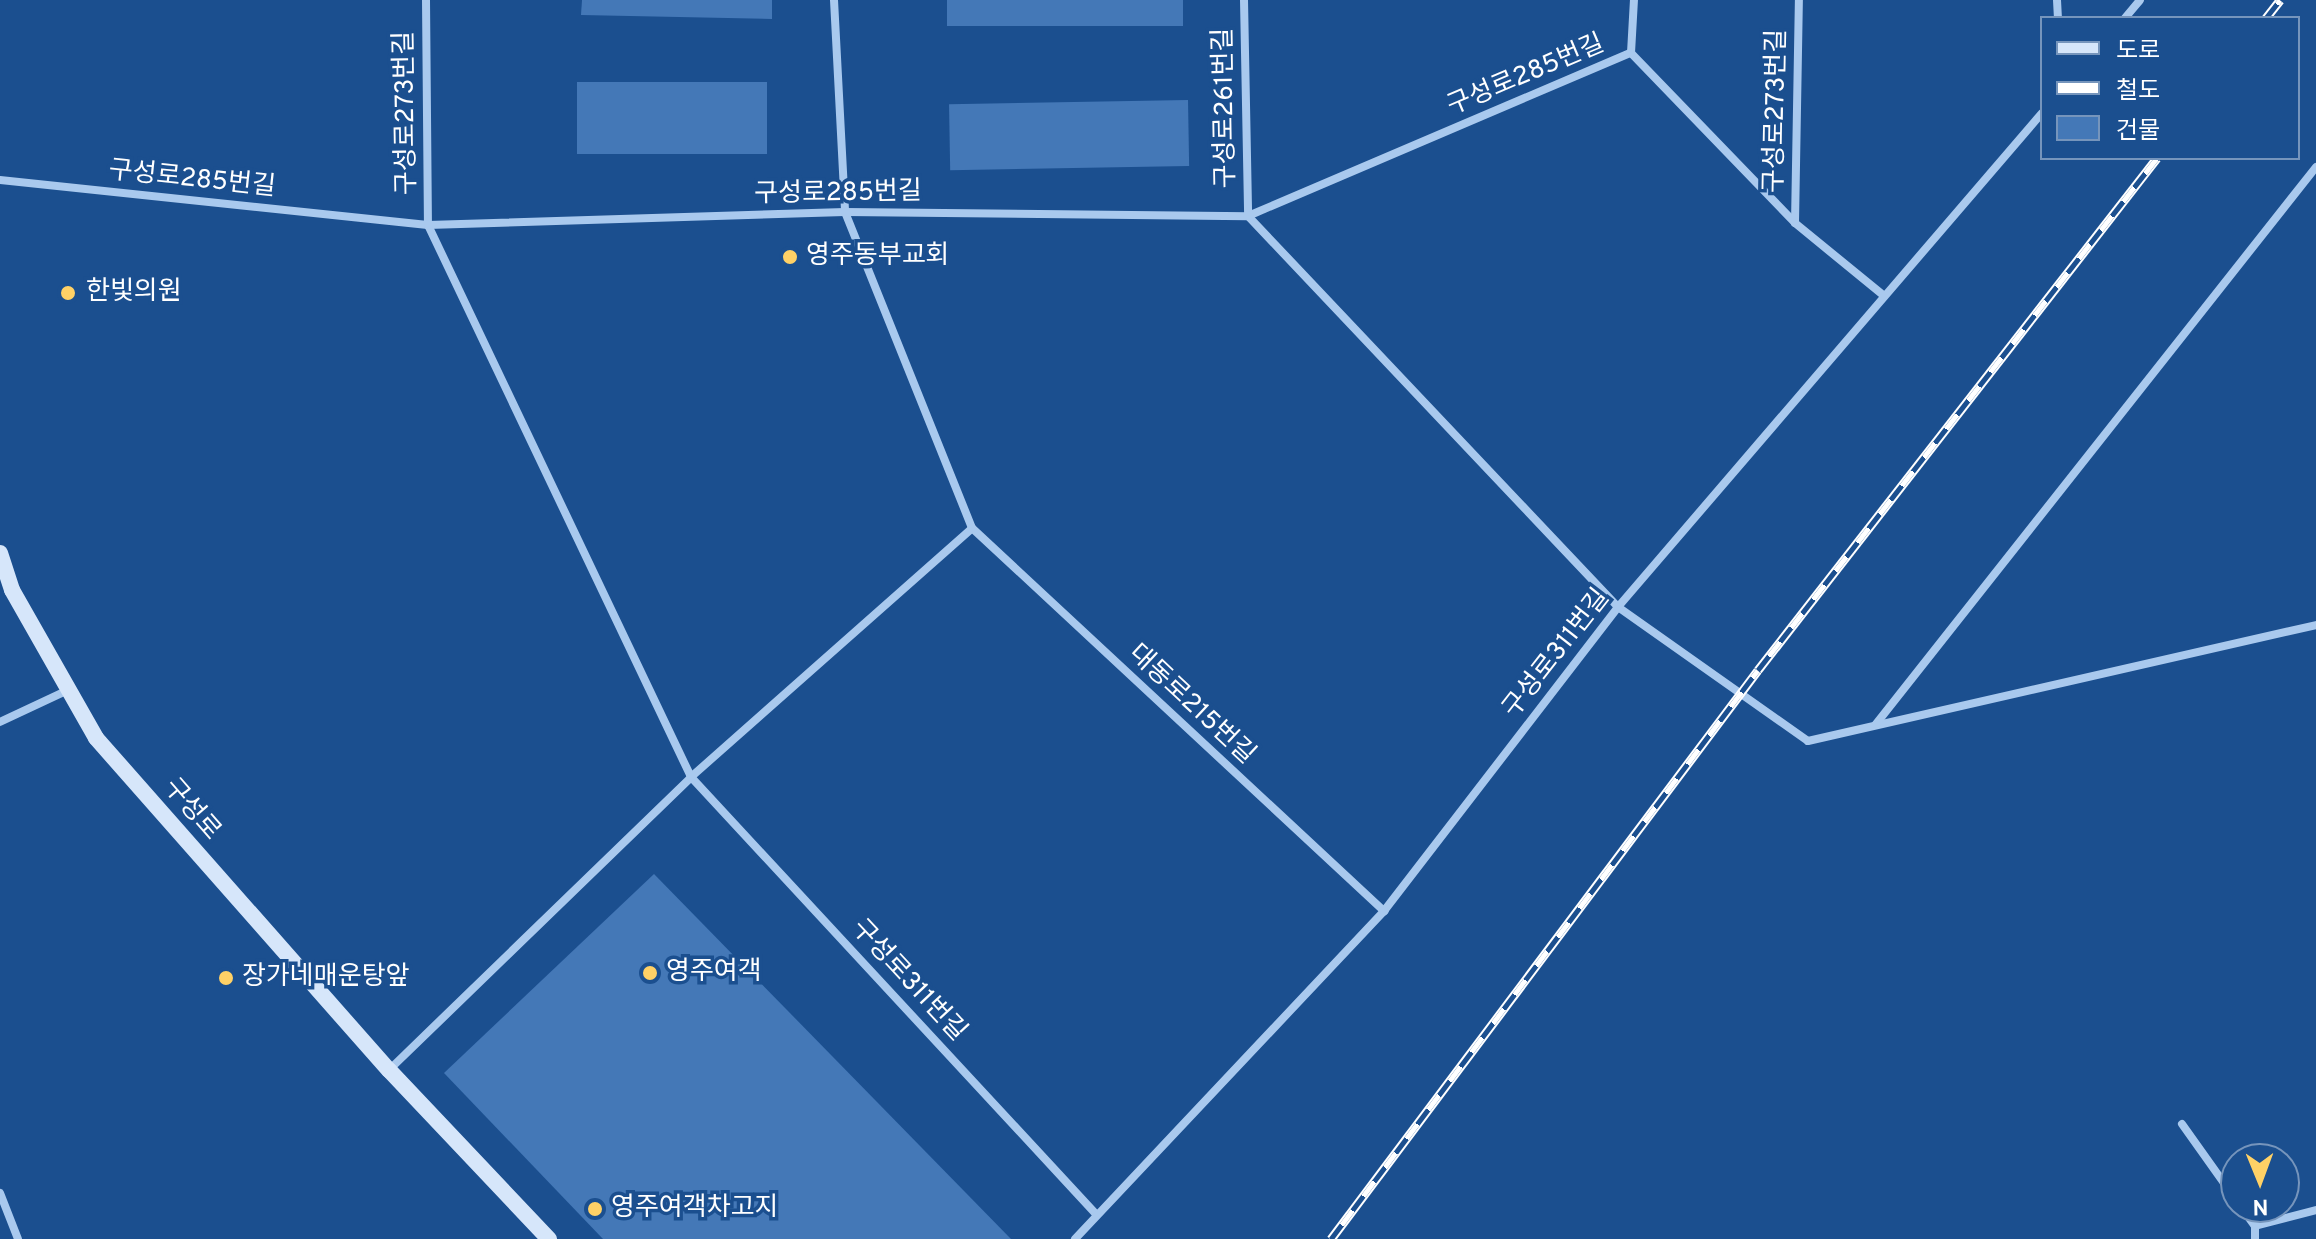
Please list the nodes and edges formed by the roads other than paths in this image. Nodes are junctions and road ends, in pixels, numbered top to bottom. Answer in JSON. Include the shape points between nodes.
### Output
{"nodes":[{"id":1,"x":426,"y":0,"type":"edge"},
{"id":2,"x":834,"y":0,"type":"edge"},
{"id":3,"x":1244,"y":0,"type":"edge"},
{"id":4,"x":1634,"y":0,"type":"edge"},
{"id":5,"x":1799,"y":0,"type":"edge"},
{"id":6,"x":2140,"y":0,"type":"edge"},
{"id":7,"x":2127,"y":16,"type":"edge"},
{"id":8,"x":1631,"y":53,"type":"junction"},
{"id":9,"x":2040,"y":115,"type":"edge"},
{"id":10,"x":2316,"y":167,"type":"edge"},
{"id":11,"x":0,"y":180,"type":"edge"},
{"id":12,"x":845,"y":212,"type":"junction"},
{"id":13,"x":1248,"y":216,"type":"junction"},
{"id":14,"x":1795,"y":223,"type":"junction"},
{"id":15,"x":428,"y":225,"type":"junction"},
{"id":16,"x":1883,"y":295,"type":"junction"},
{"id":17,"x":972,"y":528,"type":"junction"},
{"id":18,"x":0,"y":553,"type":"edge"},
{"id":19,"x":1618,"y":607,"type":"junction"},
{"id":20,"x":2316,"y":625,"type":"edge"},
{"id":21,"x":69,"y":690,"type":"junction"},
{"id":22,"x":0,"y":722,"type":"edge"},
{"id":23,"x":1875,"y":724,"type":"junction"},
{"id":24,"x":691,"y":777,"type":"junction"},
{"id":25,"x":1384,"y":911,"type":"junction"},
{"id":26,"x":389,"y":1070,"type":"junction"},
{"id":27,"x":2182,"y":1124,"type":"dead end"},
{"id":28,"x":2220,"y":1177,"type":"edge"},
{"id":29,"x":0,"y":1193,"type":"edge"},
{"id":30,"x":2316,"y":1210,"type":"edge"},
{"id":31,"x":1095,"y":1213,"type":"junction"},
{"id":32,"x":2253,"y":1223,"type":"edge"},
{"id":33,"x":2255,"y":1226,"type":"junction"},
{"id":34,"x":18,"y":1239,"type":"edge"},
{"id":35,"x":549,"y":1239,"type":"edge"},
{"id":36,"x":1075,"y":1239,"type":"edge"},
{"id":37,"x":2255,"y":1239,"type":"edge"}],
"edges":[{"from":1,"to":15,"type":"street","name":"구성로273번길"},
{"from":2,"to":12,"type":"street","name":"대동로215번길"},
{"from":3,"to":13,"type":"street","name":"구성로261번길"},
{"from":4,"to":8,"type":"street"},
{"from":5,"to":14,"type":"street","name":"구성로273번길"},
{"from":6,"to":7,"type":"street"},
{"from":8,"to":13,"type":"street","name":"구성로285번길"},
{"from":8,"to":14,"type":"street","name":"구성로285번길"},
{"from":9,"to":16,"type":"street","name":"구성로311번길"},
{"from":10,"to":23,"type":"street"},
{"from":11,"to":15,"type":"street","name":"구성로285번길"},
{"from":12,"to":13,"type":"street","name":"구성로285번길"},
{"from":12,"to":15,"type":"street","name":"구성로285번길"},
{"from":12,"to":17,"type":"street","name":"대동로215번길"},
{"from":13,"to":19,"type":"street"},
{"from":14,"to":16,"type":"street","name":"구성로285번길"},
{"from":15,"to":24,"type":"street"},
{"from":16,"to":19,"type":"street","name":"구성로311번길"},
{"from":17,"to":24,"type":"street"},
{"from":17,"to":25,"type":"street","name":"대동로215번길"},
{"from":18,"to":21,"type":"main road","name":"구성로","via":[[12,590]]},
{"from":19,"to":23,"type":"street","via":[[1808,741]]},
{"from":19,"to":25,"type":"street","name":"구성로311번길"},
{"from":20,"to":23,"type":"street"},
{"from":21,"to":22,"type":"street"},
{"from":21,"to":26,"type":"main road","name":"구성로","via":[[96,738]]},
{"from":24,"to":26,"type":"street"},
{"from":24,"to":31,"type":"street","name":"구성로311번길"},
{"from":25,"to":31,"type":"street","name":"구성로311번길"},
{"from":26,"to":35,"type":"main road","name":"구성로"},
{"from":27,"to":28,"type":"street"},
{"from":29,"to":34,"type":"street"},
{"from":30,"to":33,"type":"street"},
{"from":31,"to":36,"type":"street","name":"구성로311번길"},
{"from":32,"to":33,"type":"street"},
{"from":33,"to":37,"type":"street"}]}
